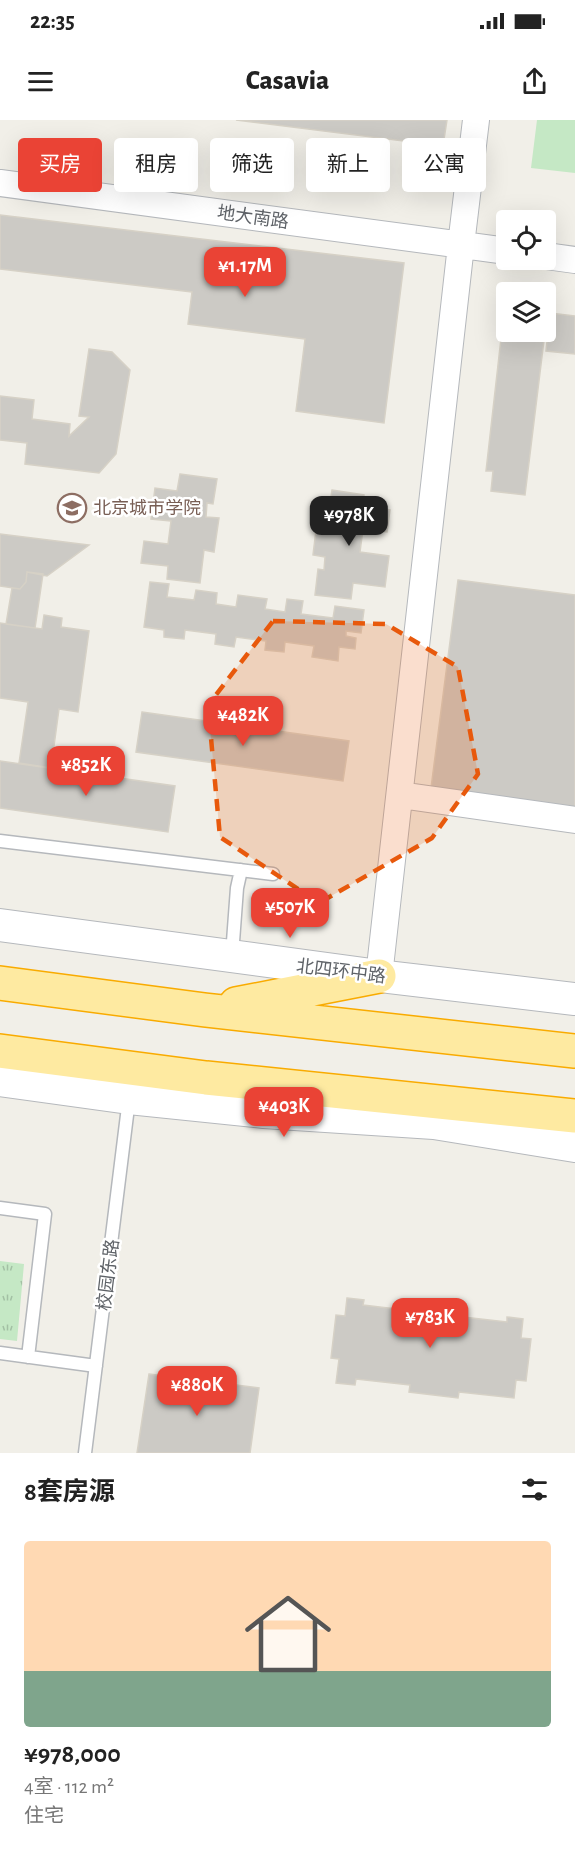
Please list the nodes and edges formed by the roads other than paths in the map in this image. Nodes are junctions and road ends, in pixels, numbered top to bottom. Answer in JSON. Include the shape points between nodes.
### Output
{"nodes":[{"id":1,"x":476,"y":120,"type":"edge"},
{"id":2,"x":0,"y":183,"type":"edge"},
{"id":3,"x":461,"y":245,"type":"junction"},
{"id":4,"x":496,"y":250,"type":"edge"},
{"id":5,"x":556,"y":257,"type":"edge"},
{"id":6,"x":575,"y":260,"type":"edge"},
{"id":7,"x":400,"y":795,"type":"junction"},
{"id":8,"x":575,"y":820,"type":"edge"},
{"id":9,"x":0,"y":841,"type":"edge"},
{"id":10,"x":241,"y":870,"type":"junction"},
{"id":11,"x":273,"y":874,"type":"dead end"},
{"id":12,"x":0,"y":925,"type":"edge"},
{"id":13,"x":232,"y":957,"type":"junction"},
{"id":14,"x":379,"y":976,"type":"junction"},
{"id":15,"x":0,"y":983,"type":"edge"},
{"id":16,"x":575,"y":999,"type":"edge"},
{"id":17,"x":205,"y":1010,"type":"junction"},
{"id":18,"x":0,"y":1051,"type":"edge"},
{"id":19,"x":575,"y":1051,"type":"edge"},
{"id":20,"x":206,"y":1078,"type":"junction"},
{"id":21,"x":0,"y":1080,"type":"edge"},
{"id":22,"x":129,"y":1098,"type":"junction"},
{"id":23,"x":575,"y":1116,"type":"edge"},
{"id":24,"x":434,"y":1123,"type":"junction"},
{"id":25,"x":575,"y":1146,"type":"edge"},
{"id":26,"x":0,"y":1208,"type":"edge"},
{"id":27,"x":0,"y":1353,"type":"edge"},
{"id":28,"x":28,"y":1357,"type":"junction"},
{"id":29,"x":96,"y":1366,"type":"junction"},
{"id":30,"x":85,"y":1453,"type":"edge"}],
"edges":[{"from":1,"to":3,"type":"street"},
{"from":2,"to":3,"type":"street","name":"地大南路"},
{"from":3,"to":4,"type":"street","name":"地大南路"},
{"from":3,"to":7,"type":"street"},
{"from":5,"to":6,"type":"street"},
{"from":7,"to":8,"type":"street"},
{"from":7,"to":14,"type":"street"},
{"from":9,"to":10,"type":"lane"},
{"from":10,"to":11,"type":"lane"},
{"from":10,"to":13,"type":"lane"},
{"from":12,"to":13,"type":"street","name":"北四环中路"},
{"from":13,"to":14,"type":"street","name":"北四环中路"},
{"from":14,"to":16,"type":"street","name":"北四环中路"},
{"from":14,"to":17,"type":"highway"},
{"from":15,"to":17,"type":"highway"},
{"from":17,"to":19,"type":"highway"},
{"from":18,"to":20,"type":"highway"},
{"from":20,"to":23,"type":"highway"},
{"from":20,"to":24,"type":"highway"},
{"from":21,"to":22,"type":"street"},
{"from":22,"to":24,"type":"street"},
{"from":22,"to":29,"type":"lane","name":"校园东路"},
{"from":24,"to":25,"type":"street"},
{"from":26,"to":28,"type":"lane","via":[[45,1214]]},
{"from":27,"to":28,"type":"lane"},
{"from":28,"to":29,"type":"lane"},
{"from":29,"to":30,"type":"lane","name":"校园东路"}]}
